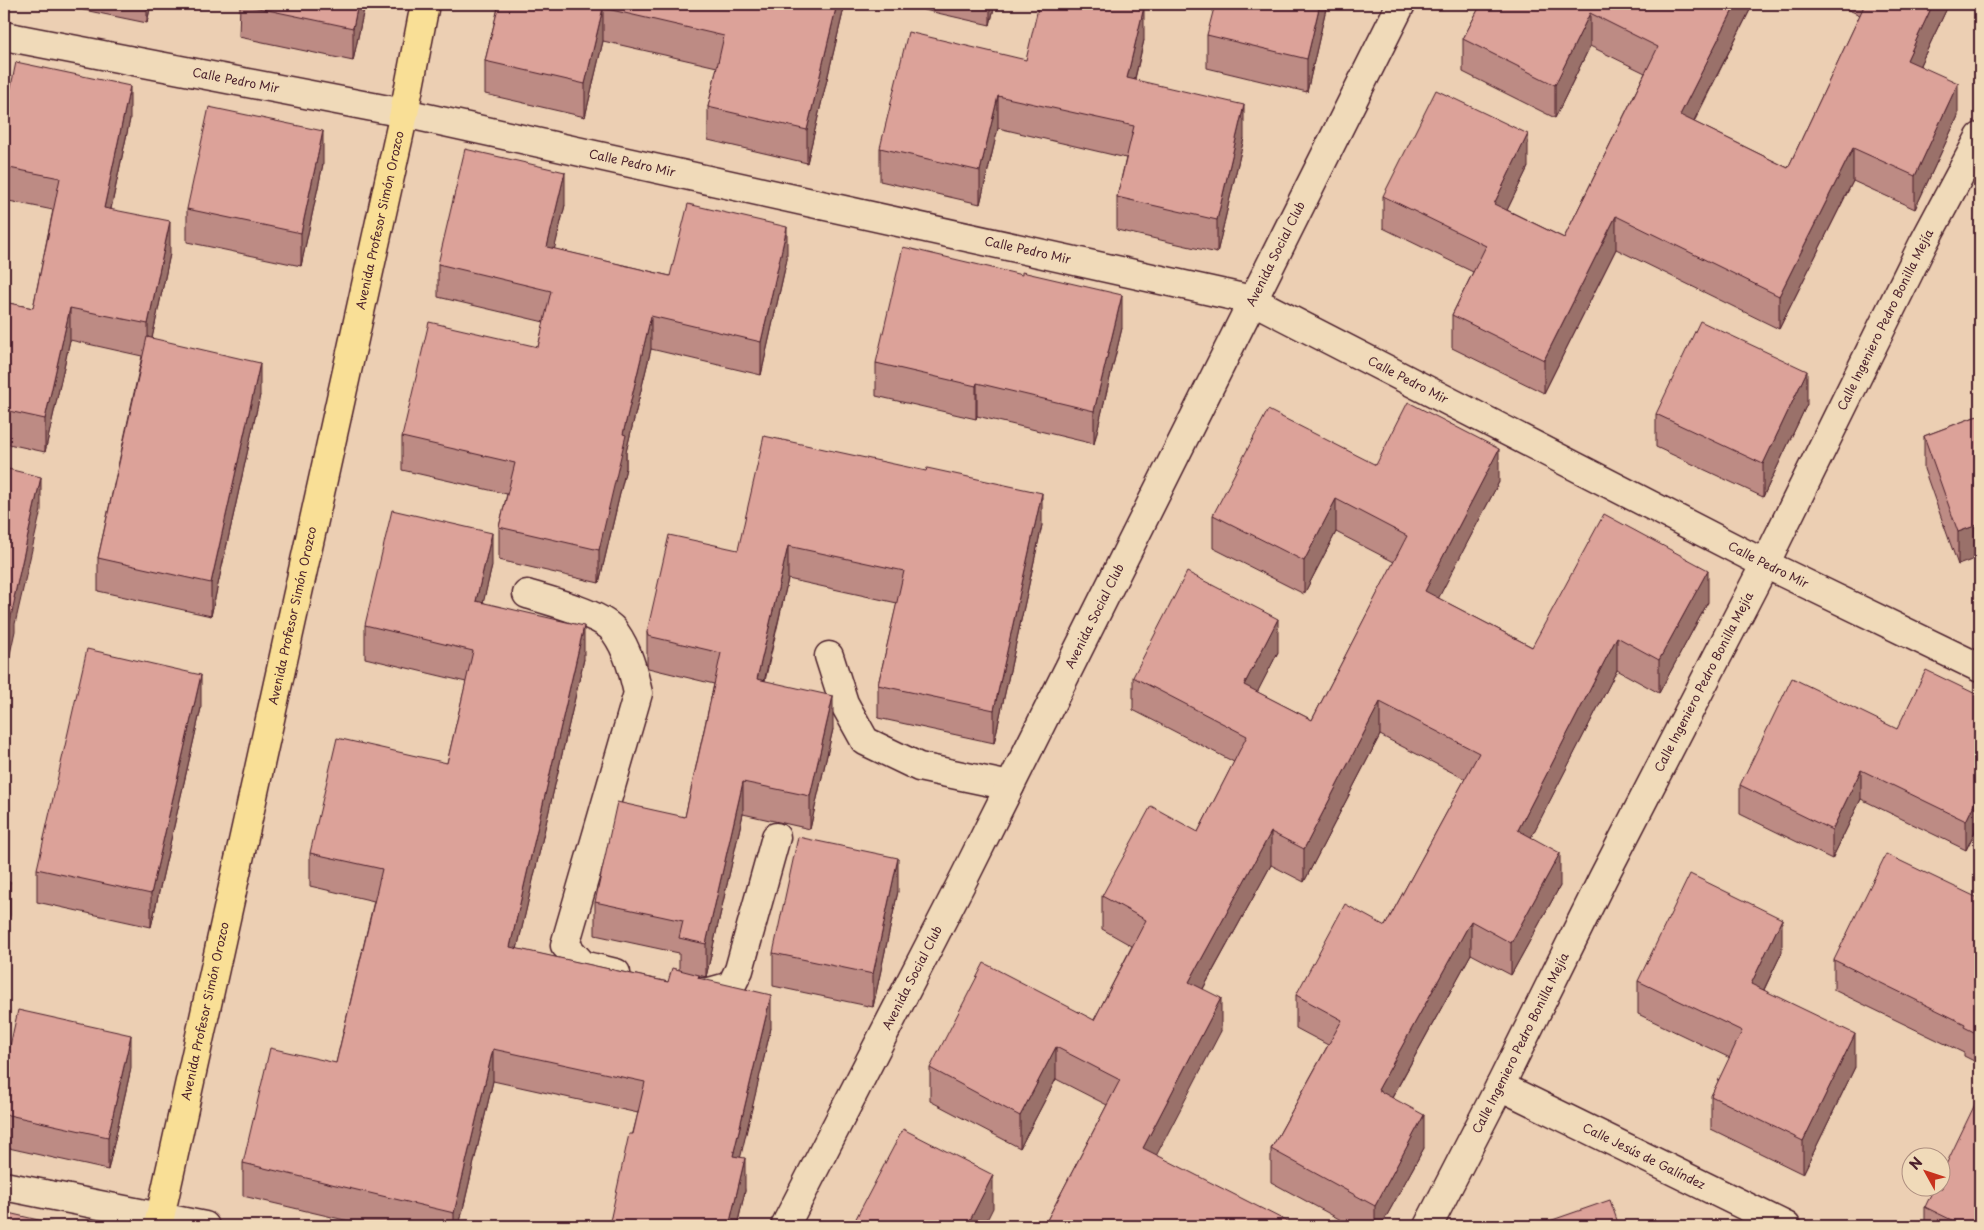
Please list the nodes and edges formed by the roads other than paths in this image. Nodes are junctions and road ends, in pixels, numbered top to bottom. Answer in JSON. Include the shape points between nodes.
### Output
{"nodes":[{"id":1,"x":425,"y":4,"type":"edge"},
{"id":2,"x":1401,"y":4,"type":"edge"},
{"id":3,"x":4,"y":36,"type":"edge"},
{"id":4,"x":404,"y":113,"type":"junction"},
{"id":5,"x":1980,"y":137,"type":"edge"},
{"id":6,"x":1252,"y":300,"type":"junction"},
{"id":7,"x":1765,"y":564,"type":"junction"},
{"id":8,"x":527,"y":594,"type":"dead end"},
{"id":9,"x":829,"y":656,"type":"dead end"},
{"id":10,"x":1980,"y":668,"type":"edge"},
{"id":11,"x":1010,"y":786,"type":"junction"},
{"id":12,"x":776,"y":837,"type":"dead end"},
{"id":13,"x":640,"y":978,"type":"edge"},
{"id":14,"x":668,"y":985,"type":"edge"},
{"id":15,"x":1500,"y":1086,"type":"junction"},
{"id":16,"x":4,"y":1186,"type":"edge"},
{"id":17,"x":159,"y":1221,"type":"edge"},
{"id":18,"x":205,"y":1226,"type":"edge"},
{"id":19,"x":785,"y":1226,"type":"edge"},
{"id":20,"x":1428,"y":1226,"type":"edge"},
{"id":21,"x":1786,"y":1226,"type":"edge"}],
"edges":[{"from":1,"to":4,"type":"main road","name":"Avenida Profesor Simón Orozco"},
{"from":2,"to":6,"type":"street","name":"Avenida Social Club"},
{"from":3,"to":4,"type":"street","name":"Calle Pedro Mir"},
{"from":4,"to":6,"type":"street","name":"Calle Pedro Mir"},
{"from":4,"to":17,"type":"main road","name":"Avenida Profesor Simón Orozco"},
{"from":5,"to":7,"type":"street","name":"Calle Ingeniero Pedro Bonilla Mejía","via":[[1923,244]]},
{"from":6,"to":7,"type":"street","name":"Calle Pedro Mir"},
{"from":6,"to":11,"type":"street","name":"Avenida Social Club"},
{"from":7,"to":10,"type":"street","name":"Calle Pedro Mir"},
{"from":7,"to":15,"type":"street","name":"Calle Ingeniero Pedro Bonilla Mejía"},
{"from":8,"to":13,"type":"street","via":[[590,614],[614,630],[631,662],[638,693],[565,945],[584,965]]},
{"from":9,"to":11,"type":"street","via":[[844,703],[865,741],[919,767]]},
{"from":11,"to":19,"type":"street","name":"Avenida Social Club"},
{"from":12,"to":14,"type":"street","via":[[739,970],[731,986],[706,993]]},
{"from":15,"to":20,"type":"street","name":"Calle Ingeniero Pedro Bonilla Mejía"},
{"from":15,"to":21,"type":"street","name":"Calle Jesús de Galíndez"},
{"from":16,"to":17,"type":"street"},
{"from":17,"to":18,"type":"street"}]}
